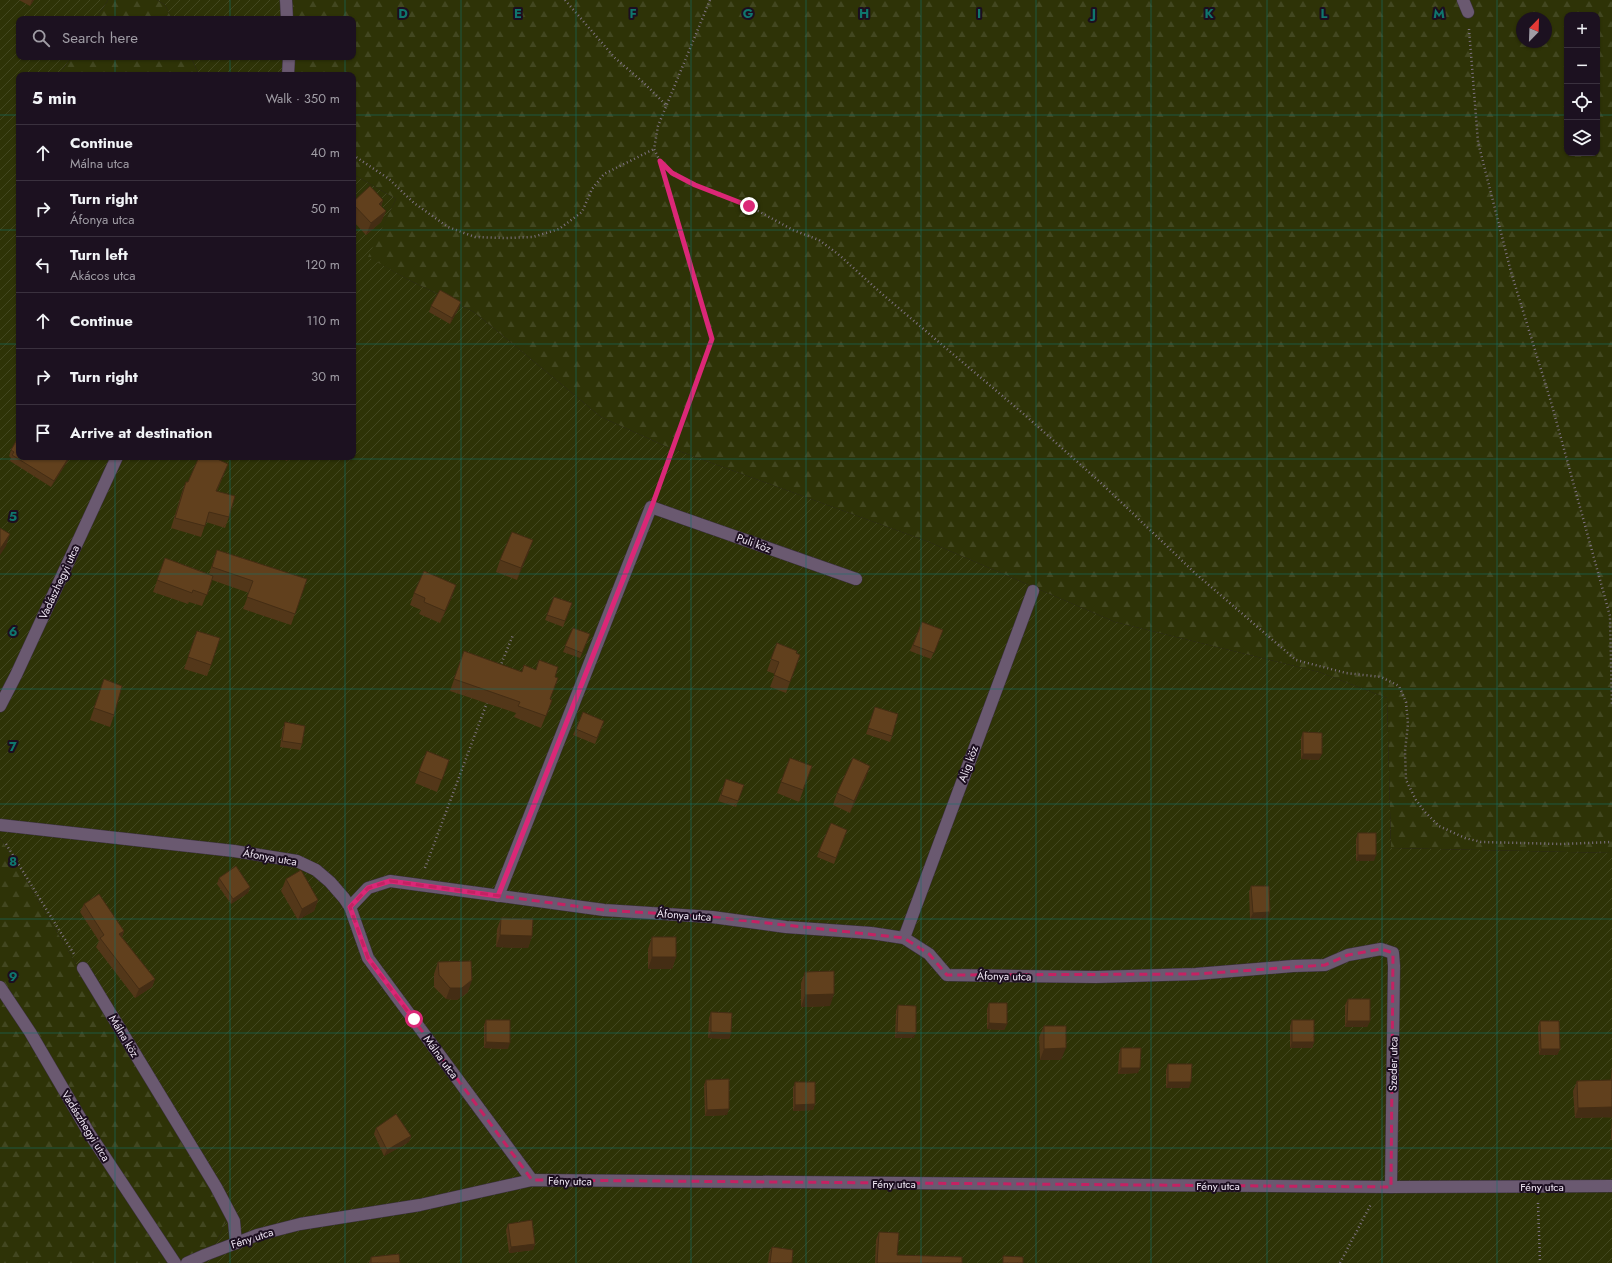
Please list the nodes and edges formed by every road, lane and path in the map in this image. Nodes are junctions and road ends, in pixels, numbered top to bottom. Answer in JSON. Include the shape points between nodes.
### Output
{"nodes":[{"id":1,"x":286,"y":0,"type":"edge"},
{"id":2,"x":565,"y":0,"type":"edge"},
{"id":3,"x":710,"y":0,"type":"edge"},
{"id":4,"x":1463,"y":0,"type":"edge"},
{"id":5,"x":1468,"y":12,"type":"joint"},
{"id":6,"x":287,"y":16,"type":"edge"},
{"id":7,"x":289,"y":60,"type":"edge"},
{"id":8,"x":288,"y":72,"type":"edge"},
{"id":9,"x":666,"y":105,"type":"junction"},
{"id":10,"x":654,"y":149,"type":"junction"},
{"id":11,"x":356,"y":157,"type":"edge"},
{"id":12,"x":660,"y":161,"type":"junction"},
{"id":13,"x":116,"y":460,"type":"edge"},
{"id":14,"x":652,"y":506,"type":"junction"},
{"id":15,"x":856,"y":580,"type":"dead end"},
{"id":16,"x":1033,"y":591,"type":"dead end"},
{"id":17,"x":513,"y":635,"type":"dead end"},
{"id":18,"x":499,"y":672,"type":"edge"},
{"id":19,"x":490,"y":694,"type":"edge"},
{"id":20,"x":0,"y":706,"type":"edge"},
{"id":21,"x":1612,"y":706,"type":"edge"},
{"id":22,"x":0,"y":825,"type":"edge"},
{"id":23,"x":4,"y":840,"type":"dead end"},
{"id":24,"x":1612,"y":842,"type":"edge"},
{"id":25,"x":418,"y":885,"type":"junction"},
{"id":26,"x":498,"y":896,"type":"junction"},
{"id":27,"x":350,"y":907,"type":"junction"},
{"id":28,"x":904,"y":938,"type":"junction"},
{"id":29,"x":1381,"y":949,"type":"joint"},
{"id":30,"x":82,"y":968,"type":"joint"},
{"id":31,"x":0,"y":987,"type":"edge"},
{"id":32,"x":532,"y":1180,"type":"junction"},
{"id":33,"x":1537,"y":1186,"type":"junction"},
{"id":34,"x":1612,"y":1186,"type":"edge"},
{"id":35,"x":1385,"y":1187,"type":"junction"},
{"id":36,"x":236,"y":1243,"type":"junction"},
{"id":37,"x":175,"y":1263,"type":"edge"},
{"id":38,"x":187,"y":1263,"type":"edge"},
{"id":39,"x":1340,"y":1263,"type":"edge"},
{"id":40,"x":1540,"y":1263,"type":"edge"}],
"edges":[{"from":1,"to":6,"type":"street"},
{"from":2,"to":9,"type":"path","via":[[615,58],[644,82]]},
{"from":3,"to":9,"type":"path"},
{"from":4,"to":5,"type":"street"},
{"from":5,"to":21,"type":"path","via":[[1478,142],[1512,272],[1610,616]]},
{"from":7,"to":8,"type":"street"},
{"from":9,"to":10,"type":"path","via":[[658,126]]},
{"from":10,"to":11,"type":"path","via":[[604,174],[592,190],[582,212],[559,229],[533,237],[475,237],[448,226],[414,203],[389,179]]},
{"from":10,"to":12,"type":"path"},
{"from":12,"to":14,"type":"path","via":[[712,339]]},
{"from":12,"to":24,"type":"path","via":[[672,173],[819,240],[838,254],[1026,416],[1196,574],[1296,660],[1346,673],[1381,677],[1399,686],[1406,702],[1408,724],[1406,780],[1424,812],[1439,826],[1464,838],[1481,842]]},
{"from":13,"to":20,"type":"street","name":"Vadászhegyi utca"},
{"from":14,"to":15,"type":"street","name":"Puli köz"},
{"from":14,"to":26,"type":"street"},
{"from":16,"to":28,"type":"street","name":"Alig köz"},
{"from":17,"to":18,"type":"path"},
{"from":19,"to":25,"type":"path"},
{"from":22,"to":27,"type":"street","name":"Áfonya utca","via":[[234,851],[297,861],[316,870],[330,882]]},
{"from":23,"to":30,"type":"path"},
{"from":25,"to":26,"type":"street","name":"Áfonya utca"},
{"from":25,"to":27,"type":"street","name":"Áfonya utca","via":[[390,881],[368,888]]},
{"from":26,"to":28,"type":"street","name":"Áfonya utca","via":[[604,910],[712,917]]},
{"from":27,"to":32,"type":"street","name":"Málna utca","via":[[368,958]]},
{"from":28,"to":29,"type":"street","name":"Áfonya utca","via":[[929,954],[947,975],[1096,977],[1196,974],[1325,965],[1348,955]]},
{"from":29,"to":35,"type":"street","name":"Szeder utca","via":[[1393,953],[1394,966]]},
{"from":30,"to":36,"type":"street","name":"Málna köz","via":[[216,1186],[234,1221]]},
{"from":31,"to":37,"type":"street","name":"Vadászhegyi utca","via":[[30,1032],[89,1133]]},
{"from":32,"to":35,"type":"street","name":"Fény utca"},
{"from":32,"to":36,"type":"street","name":"Fény utca","via":[[420,1205],[300,1224]]},
{"from":33,"to":34,"type":"street","name":"Fény utca"},
{"from":33,"to":35,"type":"street","name":"Fény utca"},
{"from":33,"to":40,"type":"path"},
{"from":35,"to":39,"type":"path"},
{"from":36,"to":38,"type":"street","name":"Fény utca"}]}
